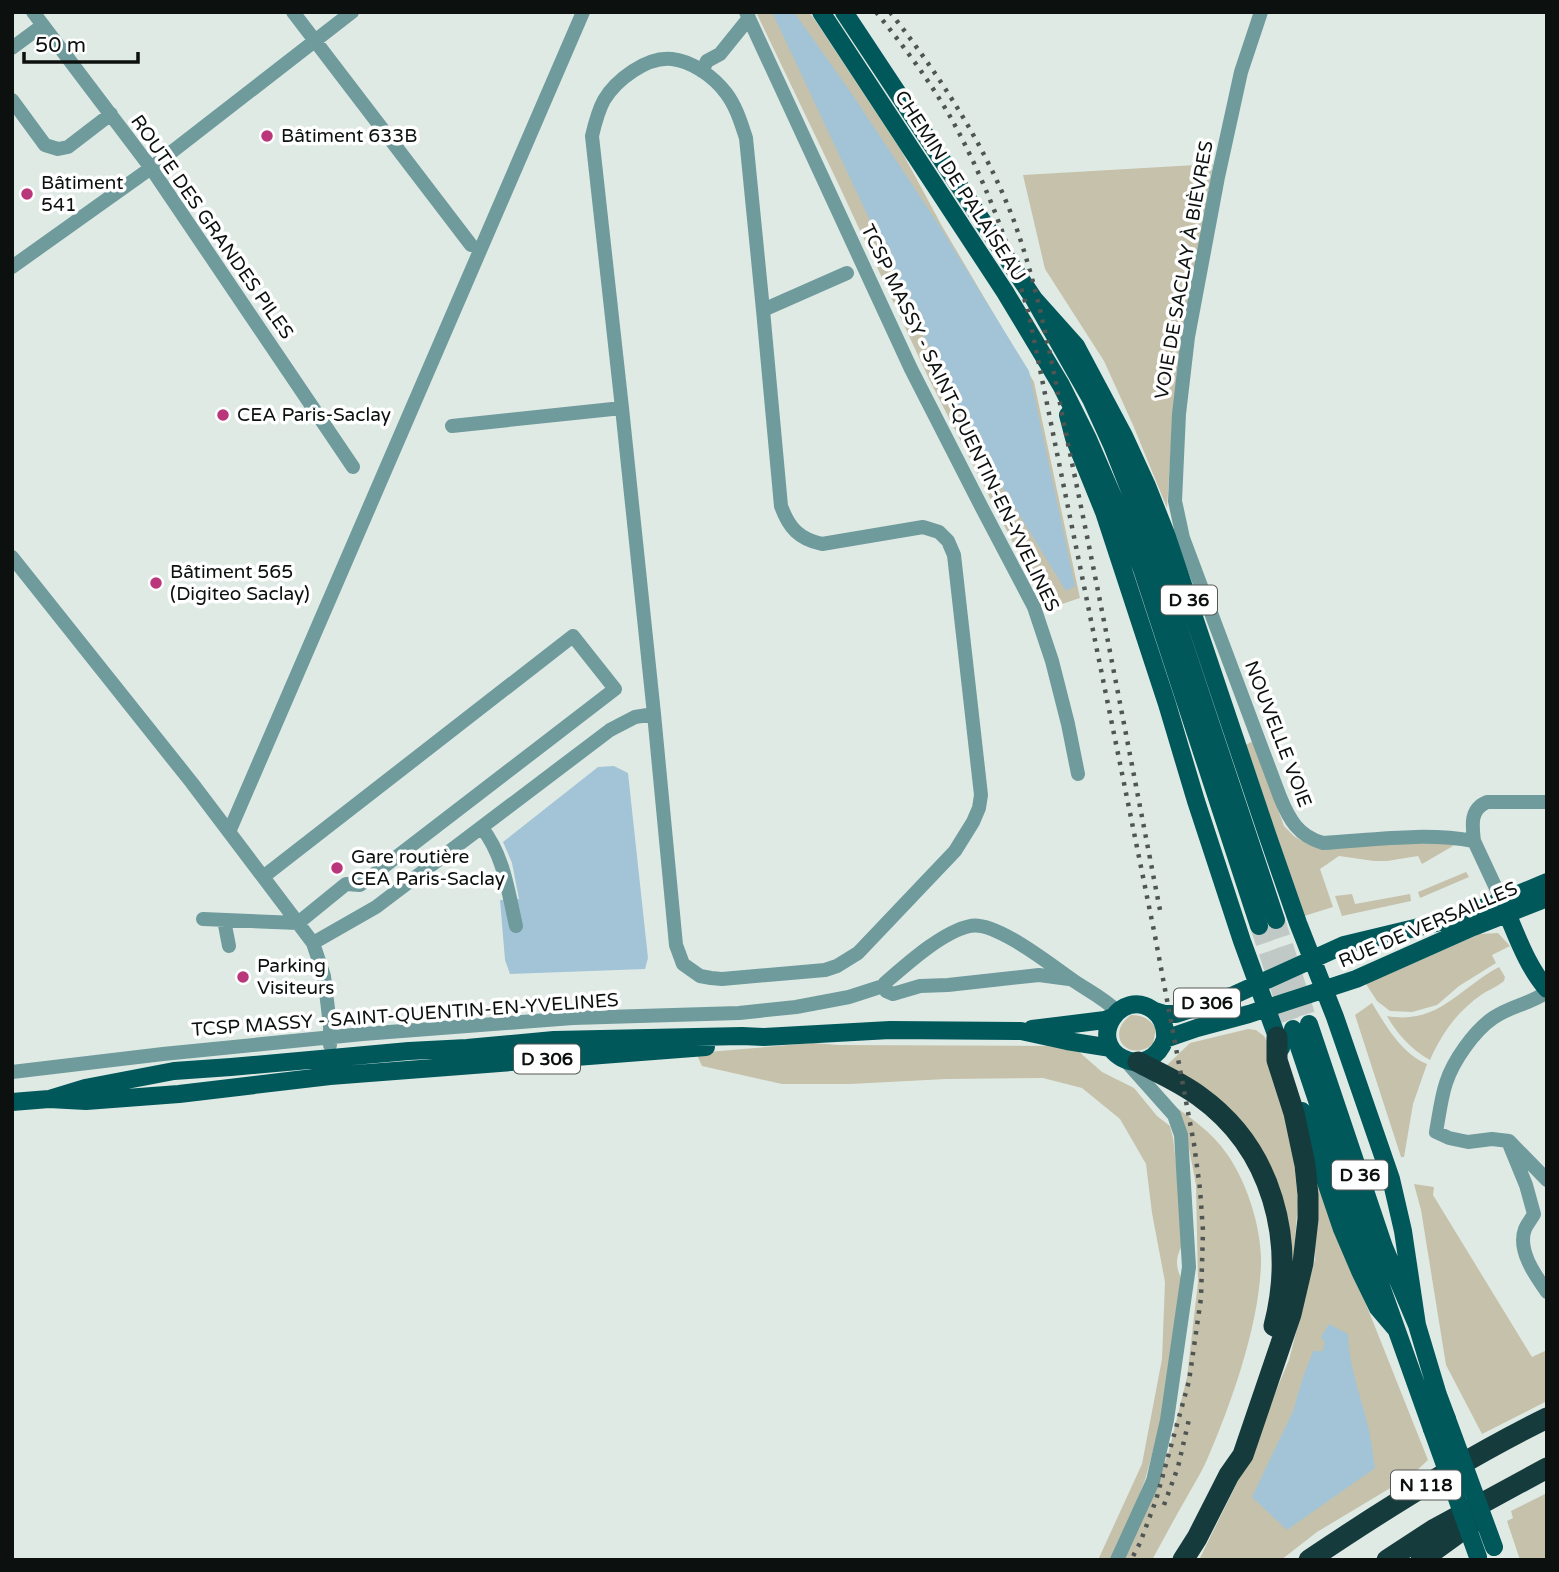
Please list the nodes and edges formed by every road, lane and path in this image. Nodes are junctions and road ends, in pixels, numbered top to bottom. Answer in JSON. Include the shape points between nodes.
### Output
{"nodes":[{"id":1,"x":33,"y":12,"type":"edge"},
{"id":2,"x":293,"y":12,"type":"edge"},
{"id":3,"x":352,"y":12,"type":"edge"},
{"id":4,"x":583,"y":12,"type":"edge"},
{"id":5,"x":821,"y":12,"type":"edge"},
{"id":6,"x":844,"y":12,"type":"edge"},
{"id":7,"x":1261,"y":12,"type":"edge"},
{"id":8,"x":747,"y":15,"type":"edge"},
{"id":9,"x":43,"y":25,"type":"junction"},
{"id":10,"x":315,"y":41,"type":"junction"},
{"id":11,"x":12,"y":48,"type":"edge"},
{"id":12,"x":702,"y":71,"type":"junction"},
{"id":13,"x":12,"y":100,"type":"edge"},
{"id":14,"x":111,"y":114,"type":"junction"},
{"id":15,"x":151,"y":168,"type":"junction"},
{"id":16,"x":471,"y":246,"type":"dead end"},
{"id":17,"x":12,"y":267,"type":"edge"},
{"id":18,"x":847,"y":273,"type":"dead end"},
{"id":19,"x":1034,"y":299,"type":"junction"},
{"id":20,"x":763,"y":310,"type":"junction"},
{"id":21,"x":1061,"y":385,"type":"junction"},
{"id":22,"x":622,"y":408,"type":"junction"},
{"id":23,"x":452,"y":426,"type":"dead end"},
{"id":24,"x":353,"y":467,"type":"dead end"},
{"id":25,"x":1183,"y":538,"type":"joint"},
{"id":26,"x":12,"y":557,"type":"edge"},
{"id":27,"x":654,"y":714,"type":"junction"},
{"id":28,"x":1078,"y":774,"type":"dead end"},
{"id":29,"x":1547,"y":803,"type":"edge"},
{"id":30,"x":482,"y":828,"type":"junction"},
{"id":31,"x":229,"y":832,"type":"junction"},
{"id":32,"x":1474,"y":841,"type":"junction"},
{"id":33,"x":264,"y":877,"type":"junction"},
{"id":34,"x":1547,"y":882,"type":"edge"},
{"id":35,"x":1547,"y":898,"type":"edge"},
{"id":36,"x":1505,"y":908,"type":"junction"},
{"id":37,"x":203,"y":919,"type":"dead end"},
{"id":38,"x":224,"y":920,"type":"junction"},
{"id":39,"x":298,"y":923,"type":"junction"},
{"id":40,"x":516,"y":926,"type":"dead end"},
{"id":41,"x":313,"y":943,"type":"junction"},
{"id":42,"x":229,"y":946,"type":"dead end"},
{"id":43,"x":1313,"y":959,"type":"junction"},
{"id":44,"x":1072,"y":979,"type":"junction"},
{"id":45,"x":1258,"y":983,"type":"junction"},
{"id":46,"x":883,"y":986,"type":"junction"},
{"id":47,"x":1325,"y":990,"type":"junction"},
{"id":48,"x":1544,"y":996,"type":"edge"},
{"id":49,"x":1268,"y":1008,"type":"junction"},
{"id":50,"x":1155,"y":1011,"type":"junction"},
{"id":51,"x":1115,"y":1015,"type":"junction"},
{"id":52,"x":1293,"y":1030,"type":"junction"},
{"id":53,"x":1021,"y":1031,"type":"junction"},
{"id":54,"x":329,"y":1037,"type":"junction"},
{"id":55,"x":764,"y":1037,"type":"junction"},
{"id":56,"x":1165,"y":1039,"type":"junction"},
{"id":57,"x":1124,"y":1056,"type":"junction"},
{"id":58,"x":330,"y":1057,"type":"junction"},
{"id":59,"x":12,"y":1072,"type":"edge"},
{"id":60,"x":330,"y":1076,"type":"junction"},
{"id":61,"x":49,"y":1098,"type":"junction"},
{"id":62,"x":12,"y":1102,"type":"edge"},
{"id":63,"x":1509,"y":1141,"type":"junction"},
{"id":64,"x":1547,"y":1180,"type":"edge"},
{"id":65,"x":1541,"y":1218,"type":"edge"},
{"id":66,"x":1547,"y":1292,"type":"edge"},
{"id":67,"x":1417,"y":1325,"type":"junction"},
{"id":68,"x":1547,"y":1418,"type":"edge"},
{"id":69,"x":1547,"y":1468,"type":"edge"},
{"id":70,"x":1229,"y":1475,"type":"junction"},
{"id":71,"x":1502,"y":1492,"type":"junction"},
{"id":72,"x":1496,"y":1554,"type":"edge"},
{"id":73,"x":1478,"y":1558,"type":"edge"},
{"id":74,"x":1117,"y":1560,"type":"edge"},
{"id":75,"x":1183,"y":1560,"type":"edge"},
{"id":76,"x":1309,"y":1560,"type":"edge"},
{"id":77,"x":1387,"y":1560,"type":"edge"},
{"id":78,"x":1421,"y":1560,"type":"edge"}],
"edges":[{"from":1,"to":9,"type":"street","name":"ROUTE DES GRANDES PILES"},
{"from":2,"to":10,"type":"street"},
{"from":3,"to":10,"type":"street"},
{"from":4,"to":31,"type":"street"},
{"from":5,"to":21,"type":"main road","name":"CHEMIN DE PALAISEAU","number":"D 36"},
{"from":6,"to":19,"type":"main road","name":"CHEMIN DE PALAISEAU","number":"D 36"},
{"from":7,"to":25,"type":"street","name":"VOIE DE SACLAY À BIÈVRES","via":[[1241,72],[1188,337],[1175,501]]},
{"from":8,"to":12,"type":"street"},
{"from":8,"to":28,"type":"street","name":"TCSP MASSY - SAINT-QUENTIN-EN-YVELINES","via":[[911,369],[1034,607]]},
{"from":9,"to":11,"type":"street"},
{"from":9,"to":14,"type":"street","name":"ROUTE DES GRANDES PILES"},
{"from":10,"to":15,"type":"street"},
{"from":10,"to":16,"type":"street"},
{"from":12,"to":20,"type":"street","via":[[728,95],[746,138]]},
{"from":12,"to":22,"type":"street","via":[[670,58],[634,69],[605,98],[592,136]]},
{"from":13,"to":14,"type":"street","via":[[46,145],[58,149],[68,148]]},
{"from":14,"to":15,"type":"street","name":"ROUTE DES GRANDES PILES"},
{"from":15,"to":17,"type":"street"},
{"from":15,"to":24,"type":"street","name":"ROUTE DES GRANDES PILES"},
{"from":18,"to":20,"type":"street"},
{"from":19,"to":21,"type":"main road","number":"D 36","via":[[1091,399],[1136,501],[1268,923],[1142,569]]},
{"from":19,"to":43,"type":"main road","number":"D 36","via":[[1076,346],[1147,486]]},
{"from":20,"to":27,"type":"street","via":[[781,506],[787,522],[797,533],[822,544],[923,527],[948,541],[954,555],[979,808],[956,851],[848,959],[825,970],[722,979],[700,975],[683,964],[676,945]]},
{"from":21,"to":45,"type":"main road","number":"D 36","via":[[1073,438],[1104,512]]},
{"from":22,"to":23,"type":"street"},
{"from":22,"to":27,"type":"street"},
{"from":25,"to":32,"type":"street","name":"NOUVELLE VOIE","via":[[1293,824],[1323,843],[1449,836]]},
{"from":26,"to":31,"type":"street"},
{"from":27,"to":30,"type":"street","via":[[635,717],[610,730]]},
{"from":29,"to":32,"type":"street","via":[[1480,804],[1473,820]]},
{"from":30,"to":40,"type":"street","via":[[501,861]]},
{"from":30,"to":41,"type":"street","via":[[376,907]]},
{"from":31,"to":33,"type":"street"},
{"from":32,"to":36,"type":"street"},
{"from":33,"to":39,"type":"street"},
{"from":33,"to":39,"type":"street","via":[[573,636],[615,689],[360,885],[346,884]]},
{"from":34,"to":36,"type":"main road","name":"RUE DE VERSAILLES"},
{"from":35,"to":36,"type":"main road","name":"RUE DE VERSAILLES"},
{"from":36,"to":43,"type":"main road","name":"RUE DE VERSAILLES","via":[[1344,945]]},
{"from":36,"to":47,"type":"main road","name":"RUE DE VERSAILLES"},
{"from":36,"to":48,"type":"main road"},
{"from":37,"to":38,"type":"street"},
{"from":38,"to":39,"type":"street"},
{"from":38,"to":42,"type":"street"},
{"from":39,"to":41,"type":"street"},
{"from":41,"to":54,"type":"street","via":[[324,975]]},
{"from":43,"to":45,"type":"main road","number":"D 306"},
{"from":43,"to":47,"type":"main road","number":"D 36"},
{"from":44,"to":46,"type":"street","via":[[1039,975],[920,986],[893,994]]},
{"from":44,"to":46,"type":"street","via":[[982,925],[932,944]]},
{"from":44,"to":51,"type":"street","via":[[1098,996]]},
{"from":45,"to":49,"type":"main road","number":"D 36"},
{"from":45,"to":50,"type":"main road","number":"D 306","via":[[1176,1014]]},
{"from":46,"to":54,"type":"street","name":"TCSP MASSY - SAINT-QUENTIN-EN-YVELINES","via":[[796,1007],[739,1013],[573,1018]]},
{"from":47,"to":49,"type":"main road","number":"D 306"},
{"from":47,"to":67,"type":"main road","number":"D 36","via":[[1391,1179]]},
{"from":48,"to":63,"type":"street","via":[[1493,1018],[1472,1036],[1446,1083],[1436,1132],[1468,1142]]},
{"from":49,"to":52,"type":"main road","number":"D 36"},
{"from":49,"to":56,"type":"main road"},
{"from":50,"to":51,"type":"main road","via":[[1135,1004]]},
{"from":50,"to":56,"type":"main road","via":[[1164,1023]]},
{"from":51,"to":53,"type":"main road","number":"D 306"},
{"from":51,"to":57,"type":"main road","via":[[1107,1034]]},
{"from":52,"to":67,"type":"main road","number":"D 36"},
{"from":52,"to":70,"type":"highway","via":[[1277,1060],[1305,1165],[1307,1239],[1281,1346],[1243,1455]]},
{"from":52,"to":73,"type":"main road","number":"D 36","bridge":true,"via":[[1317,1158],[1342,1229],[1378,1308],[1395,1328]]},
{"from":53,"to":55,"type":"main road","number":"D 306","via":[[890,1030]]},
{"from":53,"to":57,"type":"main road","number":"D 306"},
{"from":54,"to":58,"type":"street"},
{"from":54,"to":59,"type":"street","name":"TCSP MASSY - SAINT-QUENTIN-EN-YVELINES"},
{"from":55,"to":58,"type":"main road","number":"D 306","via":[[554,1040]]},
{"from":55,"to":60,"type":"main road","number":"D 306","via":[[703,1048]]},
{"from":56,"to":57,"type":"main road","via":[[1153,1058]]},
{"from":57,"to":70,"type":"highway","via":[[1200,1097],[1234,1129],[1266,1180],[1280,1227],[1283,1273],[1279,1306]]},
{"from":57,"to":74,"type":"street","via":[[1174,1115],[1181,1135],[1189,1267],[1167,1420],[1153,1481]]},
{"from":58,"to":60,"type":"street"},
{"from":58,"to":61,"type":"main road","number":"D 306","via":[[174,1071]]},
{"from":60,"to":61,"type":"main road","number":"D 306","via":[[178,1094],[86,1101]]},
{"from":61,"to":62,"type":"main road","number":"D 306"},
{"from":63,"to":64,"type":"street"},
{"from":63,"to":65,"type":"street"},
{"from":65,"to":66,"type":"street","via":[[1525,1230],[1523,1247]]},
{"from":67,"to":72,"type":"main road","number":"D 36","bridge":true},
{"from":68,"to":76,"type":"highway","number":"N 118","via":[[1434,1479]]},
{"from":69,"to":71,"type":"highway","number":"N 118"},
{"from":70,"to":75,"type":"highway"},
{"from":71,"to":77,"type":"highway","number":"N 118"},
{"from":71,"to":78,"type":"highway","via":[[1500,1502]]}]}
